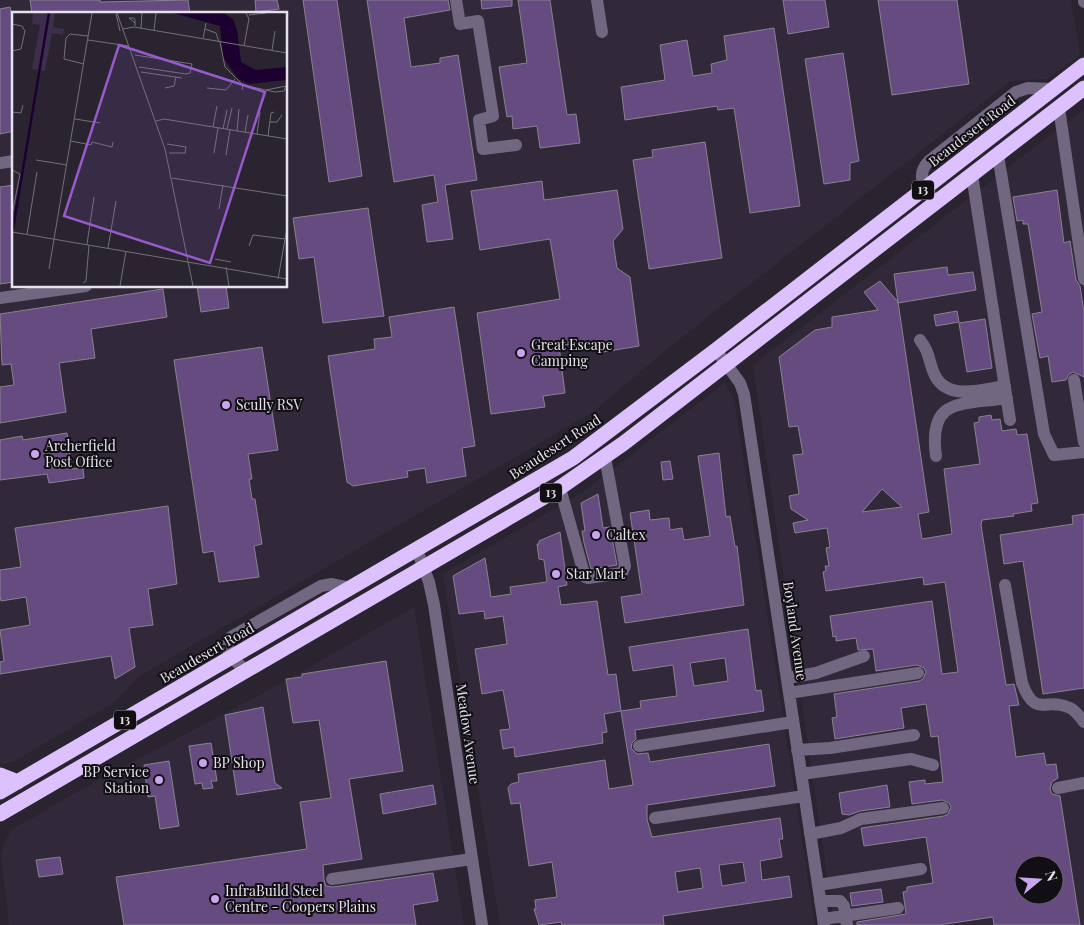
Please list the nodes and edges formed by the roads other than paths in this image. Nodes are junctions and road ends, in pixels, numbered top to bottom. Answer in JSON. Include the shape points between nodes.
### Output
{"nodes":[{"id":1,"x":456,"y":0,"type":"edge"},
{"id":2,"x":597,"y":0,"type":"edge"},
{"id":3,"x":602,"y":32,"type":"dead end"},
{"id":4,"x":1084,"y":65,"type":"edge"},
{"id":5,"x":1084,"y":88,"type":"edge"},
{"id":6,"x":1059,"y":108,"type":"junction"},
{"id":7,"x":516,"y":145,"type":"dead end"},
{"id":8,"x":998,"y":155,"type":"junction"},
{"id":9,"x":972,"y":175,"type":"junction"},
{"id":10,"x":925,"y":188,"type":"junction"},
{"id":11,"x":936,"y":203,"type":"junction"},
{"id":12,"x":1084,"y":279,"type":"edge"},
{"id":13,"x":72,"y":288,"type":"edge"},
{"id":14,"x":0,"y":298,"type":"edge"},
{"id":15,"x":920,"y":340,"type":"dead end"},
{"id":16,"x":716,"y":350,"type":"junction"},
{"id":17,"x":727,"y":365,"type":"junction"},
{"id":18,"x":1074,"y":380,"type":"dead end"},
{"id":19,"x":1006,"y":392,"type":"junction"},
{"id":20,"x":1010,"y":420,"type":"dead end"},
{"id":21,"x":1084,"y":442,"type":"edge"},
{"id":22,"x":1084,"y":452,"type":"edge"},
{"id":23,"x":936,"y":456,"type":"dead end"},
{"id":24,"x":605,"y":458,"type":"junction"},
{"id":25,"x":560,"y":488,"type":"junction"},
{"id":26,"x":417,"y":550,"type":"junction"},
{"id":27,"x":424,"y":568,"type":"junction"},
{"id":28,"x":1005,"y":585,"type":"dead end"},
{"id":29,"x":864,"y":656,"type":"dead end"},
{"id":30,"x":232,"y":657,"type":"junction"},
{"id":31,"x":248,"y":671,"type":"junction"},
{"id":32,"x":918,"y":673,"type":"dead end"},
{"id":33,"x":786,"y":678,"type":"junction"},
{"id":34,"x":789,"y":693,"type":"junction"},
{"id":35,"x":793,"y":722,"type":"junction"},
{"id":36,"x":1084,"y":722,"type":"edge"},
{"id":37,"x":914,"y":735,"type":"dead end"},
{"id":38,"x":639,"y":746,"type":"dead end"},
{"id":39,"x":797,"y":750,"type":"junction"},
{"id":40,"x":933,"y":765,"type":"dead end"},
{"id":41,"x":801,"y":774,"type":"junction"},
{"id":42,"x":0,"y":775,"type":"edge"},
{"id":43,"x":18,"y":782,"type":"junction"},
{"id":44,"x":1084,"y":786,"type":"edge"},
{"id":45,"x":1058,"y":788,"type":"dead end"},
{"id":46,"x":0,"y":792,"type":"edge"},
{"id":47,"x":804,"y":796,"type":"junction"},
{"id":48,"x":942,"y":808,"type":"dead end"},
{"id":49,"x":0,"y":814,"type":"edge"},
{"id":50,"x":655,"y":818,"type":"dead end"},
{"id":51,"x":810,"y":834,"type":"junction"},
{"id":52,"x":472,"y":859,"type":"junction"},
{"id":53,"x":921,"y":869,"type":"dead end"},
{"id":54,"x":332,"y":878,"type":"dead end"},
{"id":55,"x":818,"y":884,"type":"junction"},
{"id":56,"x":820,"y":901,"type":"junction"},
{"id":57,"x":898,"y":908,"type":"dead end"},
{"id":58,"x":846,"y":920,"type":"edge"},
{"id":59,"x":824,"y":922,"type":"edge"},
{"id":60,"x":482,"y":925,"type":"edge"}],
"edges":[{"from":1,"to":7,"type":"street","via":[[460,24],[478,20],[493,116],[479,120],[484,149]]},
{"from":2,"to":3,"type":"street"},
{"from":4,"to":10,"type":"highway","name":"Beaudesert Road","number":"13"},
{"from":5,"to":6,"type":"highway","number":"13"},
{"from":6,"to":8,"type":"highway","number":"13"},
{"from":6,"to":12,"type":"street"},
{"from":8,"to":9,"type":"highway","number":"13"},
{"from":8,"to":22,"type":"street","via":[[1044,434],[1054,455]]},
{"from":9,"to":11,"type":"highway","number":"13"},
{"from":9,"to":19,"type":"street"},
{"from":10,"to":11,"type":"street"},
{"from":10,"to":16,"type":"highway","name":"Beaudesert Road","number":"13"},
{"from":11,"to":17,"type":"highway","number":"13"},
{"from":13,"to":14,"type":"street"},
{"from":15,"to":19,"type":"street","via":[[928,350],[940,383],[950,390]]},
{"from":16,"to":17,"type":"street","name":"Boyland Avenue"},
{"from":16,"to":26,"type":"highway","name":"Beaudesert Road","number":"13","via":[[573,458]]},
{"from":17,"to":24,"type":"highway","number":"13"},
{"from":17,"to":33,"type":"street","name":"Boyland Avenue","via":[[744,394]]},
{"from":18,"to":21,"type":"street"},
{"from":19,"to":20,"type":"street"},
{"from":19,"to":23,"type":"street","via":[[946,410],[933,434]]},
{"from":24,"to":25,"type":"highway","number":"13"},
{"from":24,"to":25,"type":"street","via":[[625,566],[622,573],[585,577]]},
{"from":25,"to":27,"type":"highway","number":"13"},
{"from":26,"to":27,"type":"street","name":"Meadow Avenue"},
{"from":26,"to":30,"type":"highway","name":"Beaudesert Road","number":"13"},
{"from":27,"to":31,"type":"highway","number":"13"},
{"from":27,"to":52,"type":"street","name":"Meadow Avenue","via":[[434,605]]},
{"from":28,"to":36,"type":"street","via":[[1028,698],[1040,705],[1069,707]]},
{"from":29,"to":33,"type":"street","via":[[816,673]]},
{"from":30,"to":31,"type":"street"},
{"from":30,"to":43,"type":"highway","name":"Beaudesert Road","number":"13"},
{"from":31,"to":49,"type":"highway","number":"13"},
{"from":32,"to":34,"type":"street"},
{"from":33,"to":34,"type":"street","name":"Boyland Avenue"},
{"from":34,"to":35,"type":"street","name":"Boyland Avenue"},
{"from":35,"to":38,"type":"street"},
{"from":35,"to":39,"type":"street","name":"Boyland Avenue"},
{"from":37,"to":39,"type":"street"},
{"from":39,"to":41,"type":"street","name":"Boyland Avenue"},
{"from":40,"to":41,"type":"street","via":[[911,759]]},
{"from":41,"to":47,"type":"street","name":"Boyland Avenue"},
{"from":42,"to":43,"type":"highway"},
{"from":43,"to":46,"type":"highway","name":"Beaudesert Road","number":"13"},
{"from":44,"to":45,"type":"street"},
{"from":47,"to":50,"type":"street"},
{"from":47,"to":51,"type":"street","name":"Boyland Avenue"},
{"from":48,"to":51,"type":"street","via":[[861,819],[841,828]]},
{"from":51,"to":55,"type":"street","name":"Boyland Avenue"},
{"from":52,"to":54,"type":"street"},
{"from":52,"to":60,"type":"street","name":"Meadow Avenue"},
{"from":53,"to":55,"type":"street"},
{"from":55,"to":56,"type":"street","name":"Boyland Avenue"},
{"from":56,"to":58,"type":"street","via":[[840,901]]},
{"from":56,"to":59,"type":"street","name":"Boyland Avenue"},
{"from":57,"to":58,"type":"street"},
{"from":58,"to":59,"type":"street"}]}
